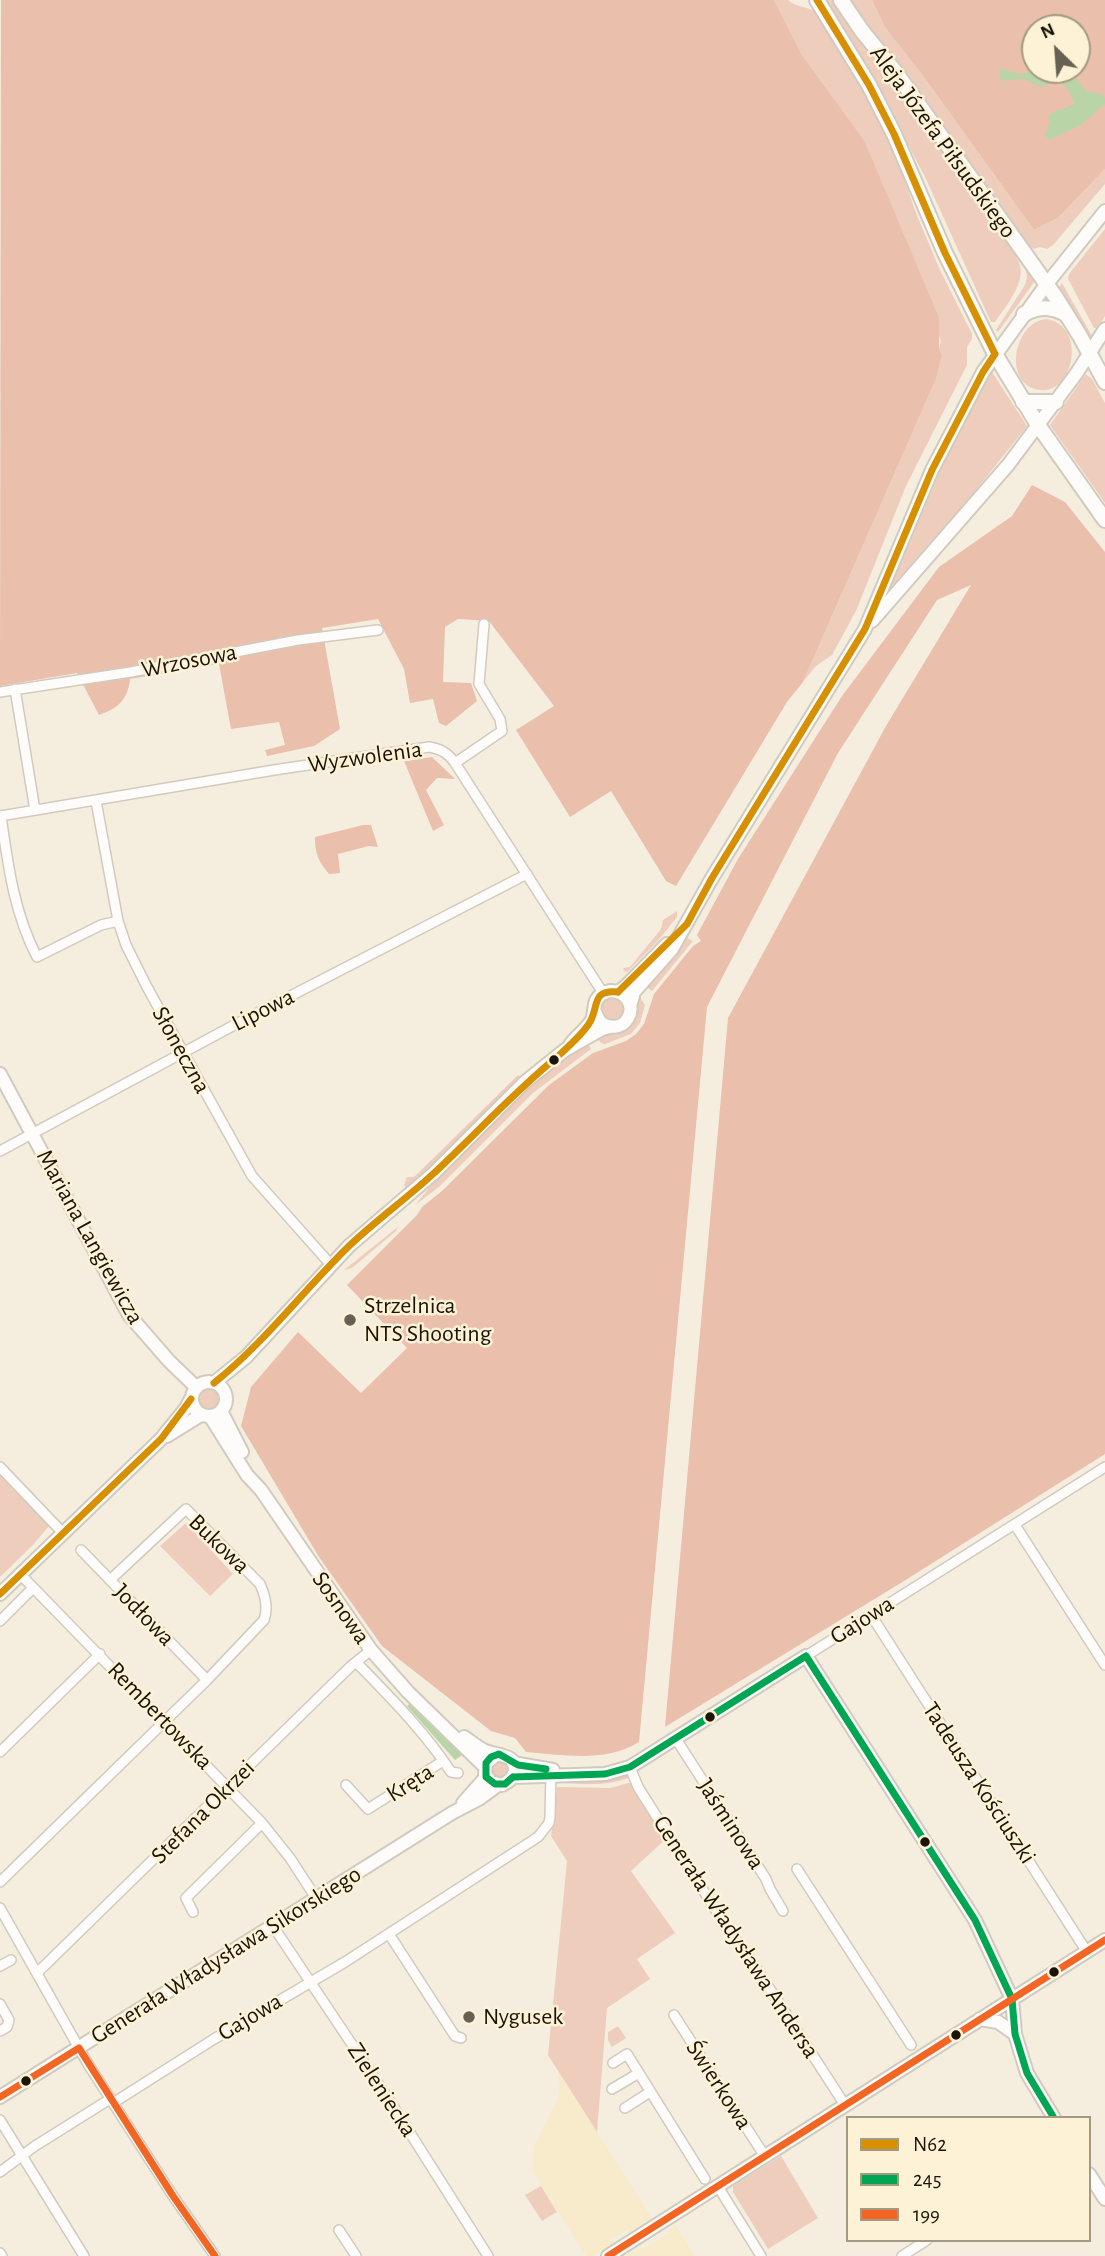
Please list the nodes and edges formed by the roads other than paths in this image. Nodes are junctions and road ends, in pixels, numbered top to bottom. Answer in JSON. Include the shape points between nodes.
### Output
{"nodes":[{"id":1,"x":817,"y":0,"type":"edge"},
{"id":2,"x":841,"y":0,"type":"edge"},
{"id":3,"x":1105,"y":211,"type":"edge"},
{"id":4,"x":1046,"y":285,"type":"junction"},
{"id":5,"x":1024,"y":314,"type":"junction"},
{"id":6,"x":1068,"y":316,"type":"junction"},
{"id":7,"x":1105,"y":329,"type":"edge"},
{"id":8,"x":995,"y":354,"type":"junction"},
{"id":9,"x":1090,"y":354,"type":"junction"},
{"id":10,"x":1105,"y":382,"type":"edge"},
{"id":11,"x":1023,"y":402,"type":"junction"},
{"id":12,"x":1056,"y":402,"type":"junction"},
{"id":13,"x":1038,"y":425,"type":"junction"},
{"id":14,"x":1105,"y":520,"type":"edge"},
{"id":15,"x":484,"y":624,"type":"dead end"},
{"id":16,"x":865,"y":629,"type":"junction"},
{"id":17,"x":378,"y":630,"type":"dead end"},
{"id":18,"x":15,"y":689,"type":"junction"},
{"id":19,"x":0,"y":692,"type":"edge"},
{"id":20,"x":456,"y":763,"type":"junction"},
{"id":21,"x":96,"y":801,"type":"junction"},
{"id":22,"x":35,"y":810,"type":"junction"},
{"id":23,"x":1,"y":816,"type":"edge"},
{"id":24,"x":527,"y":874,"type":"junction"},
{"id":25,"x":118,"y":921,"type":"junction"},
{"id":26,"x":683,"y":929,"type":"junction"},
{"id":27,"x":618,"y":992,"type":"junction"},
{"id":28,"x":603,"y":993,"type":"junction"},
{"id":29,"x":630,"y":1006,"type":"junction"},
{"id":30,"x":594,"y":1010,"type":"junction"},
{"id":31,"x":610,"y":1027,"type":"junction"},
{"id":32,"x":565,"y":1050,"type":"junction"},
{"id":33,"x":183,"y":1053,"type":"junction"},
{"id":34,"x":0,"y":1074,"type":"edge"},
{"id":35,"x":32,"y":1133,"type":"junction"},
{"id":36,"x":0,"y":1151,"type":"edge"},
{"id":37,"x":332,"y":1266,"type":"junction"},
{"id":38,"x":246,"y":1357,"type":"junction"},
{"id":39,"x":214,"y":1383,"type":"junction"},
{"id":40,"x":194,"y":1393,"type":"junction"},
{"id":41,"x":226,"y":1397,"type":"junction"},
{"id":42,"x":211,"y":1414,"type":"junction"},
{"id":43,"x":161,"y":1439,"type":"junction"},
{"id":44,"x":0,"y":1467,"type":"edge"},
{"id":45,"x":1105,"y":1467,"type":"edge"},
{"id":46,"x":1015,"y":1525,"type":"junction"},
{"id":47,"x":63,"y":1533,"type":"junction"},
{"id":48,"x":81,"y":1550,"type":"dead end"},
{"id":49,"x":20,"y":1574,"type":"junction"},
{"id":50,"x":110,"y":1580,"type":"junction"},
{"id":51,"x":33,"y":1588,"type":"junction"},
{"id":52,"x":0,"y":1594,"type":"edge"},
{"id":53,"x":871,"y":1615,"type":"junction"},
{"id":54,"x":0,"y":1621,"type":"edge"},
{"id":55,"x":371,"y":1650,"type":"junction"},
{"id":56,"x":100,"y":1654,"type":"junction"},
{"id":57,"x":806,"y":1656,"type":"junction"},
{"id":58,"x":357,"y":1663,"type":"junction"},
{"id":59,"x":1105,"y":1665,"type":"edge"},
{"id":60,"x":207,"y":1680,"type":"junction"},
{"id":61,"x":435,"y":1716,"type":"junction"},
{"id":62,"x":165,"y":1721,"type":"junction"},
{"id":63,"x":676,"y":1739,"type":"junction"},
{"id":64,"x":0,"y":1752,"type":"edge"},
{"id":65,"x":496,"y":1755,"type":"junction"},
{"id":66,"x":443,"y":1761,"type":"junction"},
{"id":67,"x":513,"y":1763,"type":"junction"},
{"id":68,"x":630,"y":1768,"type":"junction"},
{"id":69,"x":486,"y":1772,"type":"junction"},
{"id":70,"x":458,"y":1773,"type":"dead end"},
{"id":71,"x":551,"y":1773,"type":"junction"},
{"id":72,"x":513,"y":1777,"type":"junction"},
{"id":73,"x":346,"y":1784,"type":"dead end"},
{"id":74,"x":498,"y":1784,"type":"junction"},
{"id":75,"x":229,"y":1787,"type":"junction"},
{"id":76,"x":452,"y":1813,"type":"junction"},
{"id":77,"x":262,"y":1823,"type":"junction"},
{"id":78,"x":797,"y":1869,"type":"dead end"},
{"id":79,"x":0,"y":1882,"type":"edge"},
{"id":80,"x":316,"y":1898,"type":"junction"},
{"id":81,"x":0,"y":1908,"type":"edge"},
{"id":82,"x":783,"y":1911,"type":"dead end"},
{"id":83,"x":193,"y":1912,"type":"dead end"},
{"id":84,"x":273,"y":1926,"type":"junction"},
{"id":85,"x":389,"y":1934,"type":"junction"},
{"id":86,"x":1105,"y":1940,"type":"edge"},
{"id":87,"x":1087,"y":1952,"type":"junction"},
{"id":88,"x":10,"y":1960,"type":"dead end"},
{"id":89,"x":0,"y":1966,"type":"edge"},
{"id":90,"x":37,"y":1973,"type":"junction"},
{"id":91,"x":310,"y":1981,"type":"junction"},
{"id":92,"x":1012,"y":1999,"type":"junction"},
{"id":93,"x":0,"y":2004,"type":"edge"},
{"id":94,"x":674,"y":2015,"type":"dead end"},
{"id":95,"x":980,"y":2019,"type":"junction"},
{"id":96,"x":0,"y":2031,"type":"edge"},
{"id":97,"x":1014,"y":2034,"type":"junction"},
{"id":98,"x":461,"y":2038,"type":"dead end"},
{"id":99,"x":911,"y":2045,"type":"dead end"},
{"id":100,"x":79,"y":2048,"type":"junction"},
{"id":101,"x":613,"y":2063,"type":"dead end"},
{"id":102,"x":639,"y":2073,"type":"junction"},
{"id":103,"x":612,"y":2090,"type":"dead end"},
{"id":104,"x":650,"y":2092,"type":"junction"},
{"id":105,"x":0,"y":2097,"type":"edge"},
{"id":106,"x":112,"y":2101,"type":"junction"},
{"id":107,"x":845,"y":2105,"type":"junction"},
{"id":108,"x":625,"y":2108,"type":"dead end"},
{"id":109,"x":1053,"y":2116,"type":"edge"},
{"id":110,"x":0,"y":2120,"type":"edge"},
{"id":111,"x":22,"y":2155,"type":"junction"},
{"id":112,"x":764,"y":2155,"type":"junction"},
{"id":113,"x":0,"y":2172,"type":"edge"},
{"id":114,"x":1091,"y":2177,"type":"edge"},
{"id":115,"x":705,"y":2179,"type":"dead end"},
{"id":116,"x":718,"y":2185,"type":"junction"},
{"id":117,"x":1105,"y":2199,"type":"edge"},
{"id":118,"x":339,"y":2230,"type":"dead end"},
{"id":119,"x":922,"y":2243,"type":"edge"},
{"id":120,"x":924,"y":2255,"type":"edge"},
{"id":121,"x":84,"y":2256,"type":"edge"},
{"id":122,"x":215,"y":2256,"type":"edge"},
{"id":123,"x":356,"y":2256,"type":"edge"},
{"id":124,"x":488,"y":2256,"type":"edge"},
{"id":125,"x":608,"y":2256,"type":"edge"},
{"id":126,"x":761,"y":2256,"type":"edge"},
{"id":127,"x":902,"y":2256,"type":"edge"}],
"edges":[{"from":1,"to":8,"type":"main road","name":"Aleja Józefa Piłsudskiego","via":[[894,134]]},
{"from":2,"to":4,"type":"main road","name":"Aleja Józefa Piłsudskiego"},
{"from":3,"to":4,"type":"street"},
{"from":4,"to":5,"type":"street"},
{"from":4,"to":6,"type":"main road","name":"Aleja Józefa Piłsudskiego"},
{"from":5,"to":6,"type":"main road","via":[[1048,308]]},
{"from":5,"to":8,"type":"street"},
{"from":6,"to":9,"type":"main road"},
{"from":7,"to":9,"type":"street"},
{"from":8,"to":11,"type":"main road"},
{"from":8,"to":16,"type":"street","via":[[932,470]]},
{"from":9,"to":10,"type":"main road"},
{"from":9,"to":12,"type":"street"},
{"from":11,"to":12,"type":"main road"},
{"from":11,"to":13,"type":"main road"},
{"from":12,"to":13,"type":"street"},
{"from":13,"to":14,"type":"main road"},
{"from":13,"to":16,"type":"street","via":[[979,501]]},
{"from":15,"to":20,"type":"street","via":[[479,684],[502,731]]},
{"from":16,"to":26,"type":"street"},
{"from":17,"to":18,"type":"street","name":"Wrzosowa"},
{"from":18,"to":19,"type":"street","name":"Wrzosowa"},
{"from":18,"to":22,"type":"street"},
{"from":20,"to":21,"type":"street","name":"Wyzwolenia","via":[[445,751],[429,747]]},
{"from":20,"to":24,"type":"street","name":"Wyzwolenia"},
{"from":21,"to":22,"type":"street","name":"Wyzwolenia"},
{"from":21,"to":25,"type":"street","name":"Słoneczna"},
{"from":22,"to":23,"type":"street","name":"Wyzwolenia"},
{"from":23,"to":25,"type":"street","via":[[13,893],[37,957]]},
{"from":24,"to":28,"type":"street","name":"Wyzwolenia"},
{"from":24,"to":33,"type":"street","name":"Lipowa"},
{"from":25,"to":33,"type":"street","name":"Słoneczna"},
{"from":26,"to":27,"type":"street"},
{"from":26,"to":29,"type":"street","via":[[667,957],[634,992]]},
{"from":27,"to":28,"type":"street"},
{"from":27,"to":29,"type":"street"},
{"from":28,"to":30,"type":"street"},
{"from":29,"to":31,"type":"street","via":[[626,1021]]},
{"from":30,"to":31,"type":"street","via":[[600,1022]]},
{"from":30,"to":32,"type":"street","via":[[591,1021]]},
{"from":31,"to":32,"type":"street"},
{"from":32,"to":37,"type":"street","via":[[525,1082],[410,1202]]},
{"from":33,"to":35,"type":"street","name":"Lipowa"},
{"from":33,"to":37,"type":"street","name":"Słoneczna","via":[[251,1176]]},
{"from":34,"to":35,"type":"street","name":"Mariana Langiewicza"},
{"from":35,"to":36,"type":"street","name":"Lipowa"},
{"from":35,"to":40,"type":"street","name":"Mariana Langiewicza","via":[[129,1315]]},
{"from":37,"to":38,"type":"street"},
{"from":38,"to":39,"type":"street"},
{"from":38,"to":41,"type":"street"},
{"from":39,"to":40,"type":"street","via":[[206,1382]]},
{"from":39,"to":41,"type":"street"},
{"from":40,"to":42,"type":"street","via":[[194,1409]]},
{"from":40,"to":43,"type":"street"},
{"from":41,"to":42,"type":"street","via":[[225,1407]]},
{"from":42,"to":43,"type":"street"},
{"from":42,"to":55,"type":"street","name":"Sosnowa","via":[[247,1475]]},
{"from":43,"to":47,"type":"street"},
{"from":44,"to":47,"type":"street"},
{"from":45,"to":46,"type":"street","name":"Gajowa"},
{"from":46,"to":53,"type":"street","name":"Gajowa"},
{"from":46,"to":59,"type":"street"},
{"from":47,"to":49,"type":"street"},
{"from":48,"to":50,"type":"street","name":"Jodłowa"},
{"from":49,"to":51,"type":"street","name":"Rembertowska"},
{"from":49,"to":52,"type":"street"},
{"from":50,"to":60,"type":"street","name":"Jodłowa"},
{"from":50,"to":60,"type":"street","name":"Bukowa","via":[[186,1509],[260,1584],[264,1620]]},
{"from":51,"to":54,"type":"street"},
{"from":51,"to":56,"type":"street","name":"Rembertowska"},
{"from":53,"to":57,"type":"street","name":"Gajowa"},
{"from":53,"to":87,"type":"street","name":"Tadeusza Kościuszki"},
{"from":55,"to":58,"type":"street","name":"Stefana Okrzei"},
{"from":55,"to":61,"type":"street","name":"Sosnowa"},
{"from":56,"to":62,"type":"street","name":"Rembertowska"},
{"from":56,"to":64,"type":"street"},
{"from":57,"to":63,"type":"street","name":"Gajowa"},
{"from":57,"to":92,"type":"street","via":[[975,1920]]},
{"from":58,"to":66,"type":"street","name":"Sosnowa"},
{"from":58,"to":75,"type":"street","name":"Stefana Okrzei"},
{"from":60,"to":62,"type":"street"},
{"from":61,"to":65,"type":"street","name":"Sosnowa"},
{"from":61,"to":69,"type":"street","name":"Sosnowa"},
{"from":62,"to":75,"type":"street","name":"Rembertowska"},
{"from":62,"to":79,"type":"street"},
{"from":63,"to":68,"type":"street","name":"Gajowa"},
{"from":63,"to":82,"type":"street","name":"Jaśminowa"},
{"from":65,"to":67,"type":"street"},
{"from":65,"to":69,"type":"street","via":[[487,1760]]},
{"from":66,"to":70,"type":"street","name":"Sosnowa","via":[[451,1772]]},
{"from":66,"to":73,"type":"street","name":"Kręta","via":[[368,1809]]},
{"from":67,"to":71,"type":"street","name":"Gajowa"},
{"from":67,"to":72,"type":"street"},
{"from":68,"to":71,"type":"street","name":"Gajowa","via":[[612,1773]]},
{"from":68,"to":107,"type":"street","name":"Generała Władysława Andersa","via":[[733,1939],[740,1942]]},
{"from":69,"to":74,"type":"street"},
{"from":69,"to":76,"type":"street","name":"Generała Władysława Sikorskiego"},
{"from":71,"to":72,"type":"street","name":"Gajowa"},
{"from":71,"to":85,"type":"street","name":"Gajowa","via":[[550,1817],[538,1837]]},
{"from":72,"to":74,"type":"street"},
{"from":74,"to":76,"type":"street","name":"Generała Władysława Sikorskiego"},
{"from":75,"to":77,"type":"street","name":"Rembertowska"},
{"from":75,"to":90,"type":"street","name":"Stefana Okrzei"},
{"from":76,"to":80,"type":"street","name":"Generała Władysława Sikorskiego"},
{"from":77,"to":80,"type":"street","name":"Rembertowska"},
{"from":77,"to":83,"type":"street","via":[[186,1898]]},
{"from":78,"to":99,"type":"street"},
{"from":80,"to":84,"type":"street","name":"Generała Władysława Sikorskiego"},
{"from":81,"to":90,"type":"street"},
{"from":84,"to":91,"type":"street","name":"Zieleniecka"},
{"from":84,"to":100,"type":"street","name":"Generała Władysława Sikorskiego"},
{"from":85,"to":91,"type":"street","name":"Gajowa"},
{"from":85,"to":98,"type":"street","via":[[455,2036]]},
{"from":86,"to":87,"type":"street"},
{"from":87,"to":92,"type":"street"},
{"from":88,"to":89,"type":"street"},
{"from":90,"to":100,"type":"street"},
{"from":91,"to":106,"type":"street","name":"Gajowa"},
{"from":91,"to":124,"type":"street","name":"Zieleniecka"},
{"from":92,"to":95,"type":"street"},
{"from":92,"to":97,"type":"street"},
{"from":93,"to":96,"type":"street","via":[[9,2020]]},
{"from":94,"to":112,"type":"street","name":"Świerkowa"},
{"from":95,"to":97,"type":"street","via":[[998,2022]]},
{"from":95,"to":107,"type":"street"},
{"from":97,"to":109,"type":"street","via":[[1027,2073]]},
{"from":100,"to":105,"type":"street","name":"Generała Władysława Sikorskiego"},
{"from":100,"to":106,"type":"street"},
{"from":101,"to":102,"type":"street","via":[[627,2054]]},
{"from":102,"to":103,"type":"street"},
{"from":102,"to":104,"type":"street"},
{"from":104,"to":108,"type":"street"},
{"from":104,"to":115,"type":"street"},
{"from":106,"to":111,"type":"street","name":"Gajowa"},
{"from":106,"to":122,"type":"street"},
{"from":107,"to":112,"type":"street"},
{"from":110,"to":111,"type":"street"},
{"from":111,"to":113,"type":"street","name":"Gajowa"},
{"from":111,"to":121,"type":"street"},
{"from":112,"to":116,"type":"street"},
{"from":114,"to":117,"type":"street"},
{"from":116,"to":125,"type":"street"},
{"from":116,"to":126,"type":"street"},
{"from":118,"to":123,"type":"street"},
{"from":119,"to":120,"type":"street"},
{"from":119,"to":127,"type":"street"}]}
